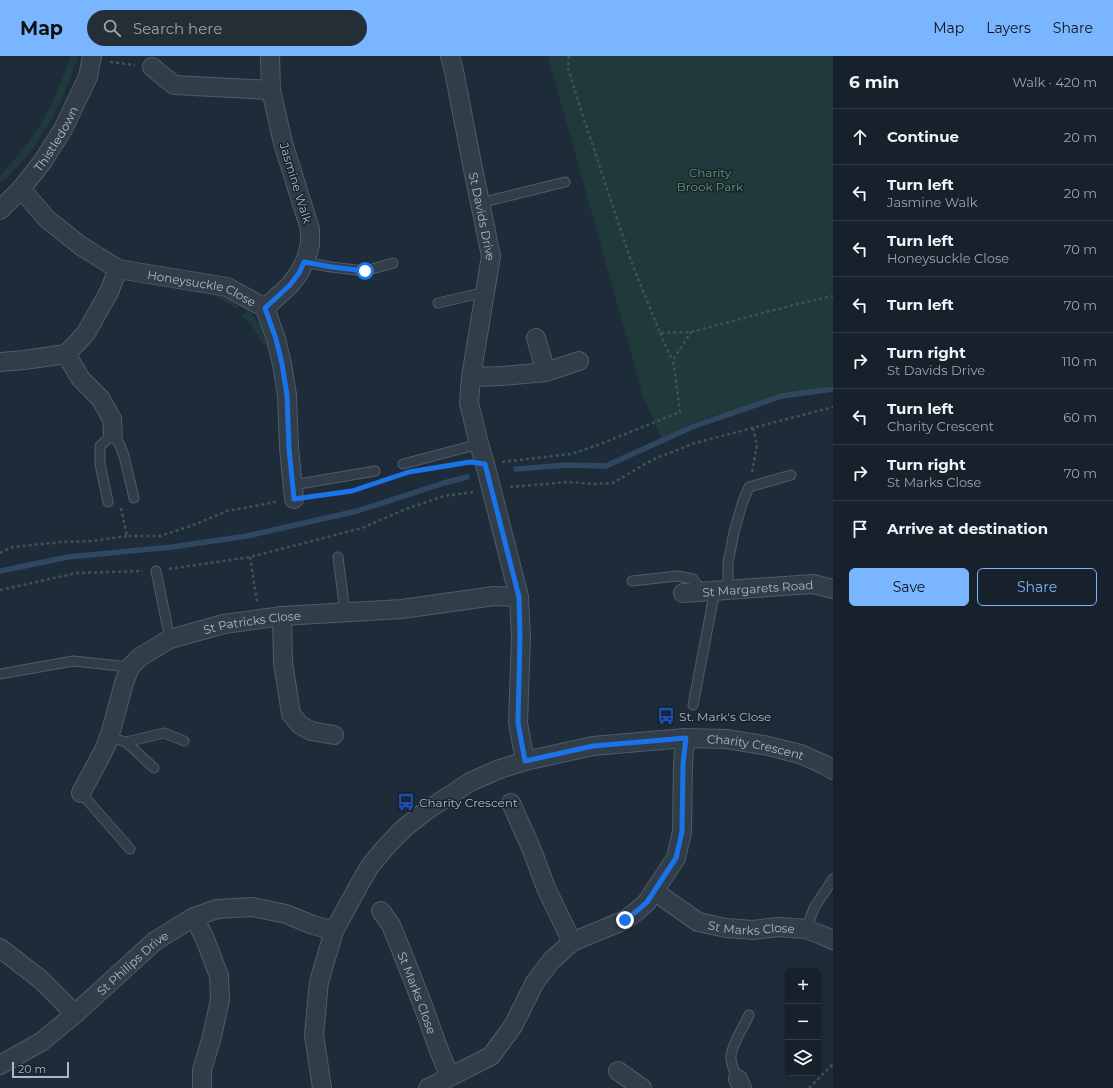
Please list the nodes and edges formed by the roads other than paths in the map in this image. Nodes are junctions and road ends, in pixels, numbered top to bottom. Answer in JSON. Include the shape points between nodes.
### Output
{"nodes":[{"id":1,"x":270,"y":56,"type":"edge"},
{"id":2,"x":450,"y":56,"type":"edge"},
{"id":3,"x":92,"y":58,"type":"edge"},
{"id":4,"x":152,"y":67,"type":"road end"},
{"id":5,"x":271,"y":90,"type":"junction"},
{"id":6,"x":565,"y":182,"type":"dead end"},
{"id":7,"x":21,"y":189,"type":"junction"},
{"id":8,"x":480,"y":203,"type":"junction"},
{"id":9,"x":0,"y":210,"type":"edge"},
{"id":10,"x":304,"y":262,"type":"junction"},
{"id":11,"x":393,"y":263,"type":"dead end"},
{"id":12,"x":118,"y":269,"type":"junction"},
{"id":13,"x":485,"y":292,"type":"junction"},
{"id":14,"x":438,"y":303,"type":"dead end"},
{"id":15,"x":265,"y":308,"type":"junction"},
{"id":16,"x":536,"y":338,"type":"dead end"},
{"id":17,"x":66,"y":354,"type":"junction"},
{"id":18,"x":579,"y":361,"type":"dead end"},
{"id":19,"x":0,"y":362,"type":"edge"},
{"id":20,"x":546,"y":372,"type":"junction"},
{"id":21,"x":471,"y":377,"type":"junction"},
{"id":22,"x":113,"y":434,"type":"junction"},
{"id":23,"x":479,"y":444,"type":"junction"},
{"id":24,"x":403,"y":464,"type":"dead end"},
{"id":25,"x":375,"y":471,"type":"dead end"},
{"id":26,"x":791,"y":475,"type":"dead end"},
{"id":27,"x":293,"y":492,"type":"joint"},
{"id":28,"x":134,"y":498,"type":"dead end"},
{"id":29,"x":108,"y":502,"type":"dead end"},
{"id":30,"x":338,"y":557,"type":"dead end"},
{"id":31,"x":156,"y":571,"type":"road end"},
{"id":32,"x":632,"y":581,"type":"dead end"},
{"id":33,"x":833,"y":589,"type":"edge"},
{"id":34,"x":715,"y":590,"type":"junction"},
{"id":35,"x":683,"y":593,"type":"dead end"},
{"id":36,"x":519,"y":597,"type":"junction"},
{"id":37,"x":345,"y":612,"type":"junction"},
{"id":38,"x":282,"y":616,"type":"junction"},
{"id":39,"x":170,"y":639,"type":"junction"},
{"id":40,"x":130,"y":667,"type":"junction"},
{"id":41,"x":0,"y":674,"type":"edge"},
{"id":42,"x":693,"y":705,"type":"dead end"},
{"id":43,"x":334,"y":735,"type":"dead end"},
{"id":44,"x":108,"y":737,"type":"junction"},
{"id":45,"x":686,"y":738,"type":"junction"},
{"id":46,"x":184,"y":741,"type":"dead end"},
{"id":47,"x":126,"y":742,"type":"junction"},
{"id":48,"x":525,"y":761,"type":"junction"},
{"id":49,"x":154,"y":768,"type":"dead end"},
{"id":50,"x":833,"y":770,"type":"edge"},
{"id":51,"x":81,"y":793,"type":"joint"},
{"id":52,"x":511,"y":803,"type":"dead end"},
{"id":53,"x":130,"y":849,"type":"dead end"},
{"id":54,"x":833,"y":879,"type":"edge"},
{"id":55,"x":654,"y":891,"type":"junction"},
{"id":56,"x":381,"y":911,"type":"dead end"},
{"id":57,"x":194,"y":917,"type":"junction"},
{"id":58,"x":806,"y":929,"type":"junction"},
{"id":59,"x":334,"y":931,"type":"junction"},
{"id":60,"x":833,"y":940,"type":"edge"},
{"id":61,"x":572,"y":942,"type":"junction"},
{"id":62,"x":0,"y":948,"type":"edge"},
{"id":63,"x":74,"y":1014,"type":"junction"},
{"id":64,"x":749,"y":1015,"type":"dead end"},
{"id":65,"x":0,"y":1064,"type":"edge"},
{"id":66,"x":618,"y":1071,"type":"dead end"},
{"id":67,"x":450,"y":1077,"type":"junction"},
{"id":68,"x":740,"y":1084,"type":"edge"},
{"id":69,"x":202,"y":1088,"type":"edge"},
{"id":70,"x":322,"y":1088,"type":"edge"},
{"id":71,"x":428,"y":1088,"type":"edge"},
{"id":72,"x":642,"y":1088,"type":"edge"}],
"edges":[{"from":1,"to":5,"type":"street","name":"Jasmine Walk"},
{"from":2,"to":8,"type":"street","name":"St Davids Drive"},
{"from":3,"to":7,"type":"street","name":"Thistledown","via":[[88,77],[63,129]]},
{"from":4,"to":5,"type":"street","via":[[174,85]]},
{"from":5,"to":10,"type":"street","name":"Jasmine Walk","via":[[283,143],[310,229],[310,244]]},
{"from":6,"to":8,"type":"lane"},
{"from":7,"to":9,"type":"street","name":"Thistledown"},
{"from":7,"to":12,"type":"street","name":"Honeysuckle Close","via":[[46,219],[81,246]]},
{"from":8,"to":13,"type":"street","name":"St Davids Drive","via":[[491,256]]},
{"from":10,"to":11,"type":"lane","via":[[365,271]]},
{"from":10,"to":15,"type":"street","name":"Jasmine Walk","via":[[290,285]]},
{"from":12,"to":15,"type":"street","name":"Honeysuckle Close","via":[[227,287]]},
{"from":12,"to":17,"type":"street","via":[[109,292],[86,332]]},
{"from":13,"to":14,"type":"lane"},
{"from":13,"to":21,"type":"street","name":"St Davids Drive"},
{"from":15,"to":27,"type":"street","name":"Honeysuckle Close","via":[[276,339],[287,395]]},
{"from":16,"to":20,"type":"street"},
{"from":17,"to":19,"type":"street"},
{"from":17,"to":22,"type":"street","via":[[81,379],[100,398],[112,418]]},
{"from":18,"to":20,"type":"street"},
{"from":20,"to":21,"type":"street"},
{"from":21,"to":23,"type":"street","name":"St Davids Drive","via":[[469,403]]},
{"from":22,"to":28,"type":"lane","via":[[122,450]]},
{"from":22,"to":29,"type":"lane","via":[[100,446],[100,464]]},
{"from":23,"to":24,"type":"lane"},
{"from":23,"to":36,"type":"street","name":"St Davids Drive"},
{"from":25,"to":27,"type":"lane"},
{"from":26,"to":34,"type":"lane","via":[[749,487],[734,532],[728,563]]},
{"from":30,"to":37,"type":"lane"},
{"from":31,"to":39,"type":"lane"},
{"from":32,"to":34,"type":"lane","via":[[677,576],[693,579]]},
{"from":33,"to":34,"type":"street","name":"St Margarets Road","via":[[813,584]]},
{"from":34,"to":35,"type":"street","name":"St Margarets Road"},
{"from":34,"to":42,"type":"lane"},
{"from":36,"to":37,"type":"street","name":"St Patricks Close","via":[[494,596],[402,608]]},
{"from":36,"to":48,"type":"street","name":"St Davids Drive","via":[[518,723]]},
{"from":37,"to":38,"type":"street","name":"St Patricks Close"},
{"from":38,"to":39,"type":"street","name":"St Patricks Close","via":[[224,624]]},
{"from":38,"to":43,"type":"street","via":[[283,662],[291,714],[300,725],[311,731]]},
{"from":39,"to":40,"type":"street","name":"St Patricks Close"},
{"from":40,"to":41,"type":"lane","via":[[73,661]]},
{"from":40,"to":44,"type":"street"},
{"from":44,"to":47,"type":"lane"},
{"from":44,"to":51,"type":"street","via":[[105,748]]},
{"from":45,"to":48,"type":"street","name":"Charity Crescent","via":[[593,746]]},
{"from":45,"to":50,"type":"street","name":"Charity Crescent","via":[[726,739],[764,744],[800,754]]},
{"from":45,"to":55,"type":"street","via":[[682,832],[676,858]]},
{"from":46,"to":47,"type":"lane","via":[[164,733]]},
{"from":47,"to":49,"type":"lane"},
{"from":48,"to":59,"type":"street","name":"Charity Crescent","via":[[470,782],[404,828],[370,866]]},
{"from":51,"to":53,"type":"lane"},
{"from":52,"to":61,"type":"street","via":[[546,888]]},
{"from":54,"to":58,"type":"lane","via":[[814,908]]},
{"from":55,"to":58,"type":"street","name":"St Marks Close","via":[[698,922],[753,930],[778,927]]},
{"from":55,"to":61,"type":"street","via":[[647,902],[625,920]]},
{"from":56,"to":67,"type":"street","name":"St Marks Close","via":[[391,925]]},
{"from":57,"to":59,"type":"street","name":"St Philips Drive","via":[[217,909],[252,907],[286,914]]},
{"from":57,"to":63,"type":"street","name":"St Philips Drive","via":[[155,941]]},
{"from":57,"to":69,"type":"street","via":[[219,976],[220,1000],[202,1070]]},
{"from":58,"to":60,"type":"street","name":"St Marks Close"},
{"from":59,"to":70,"type":"street","name":"Charity Crescent","via":[[319,982],[314,1035]]},
{"from":61,"to":67,"type":"street","via":[[551,961],[535,982],[513,1026],[491,1056]]},
{"from":62,"to":63,"type":"street","via":[[40,978]]},
{"from":63,"to":65,"type":"street","name":"St Philips Drive","via":[[41,1042]]},
{"from":64,"to":68,"type":"lane","via":[[731,1055],[732,1067]]},
{"from":66,"to":72,"type":"street"},
{"from":67,"to":71,"type":"street"}]}
